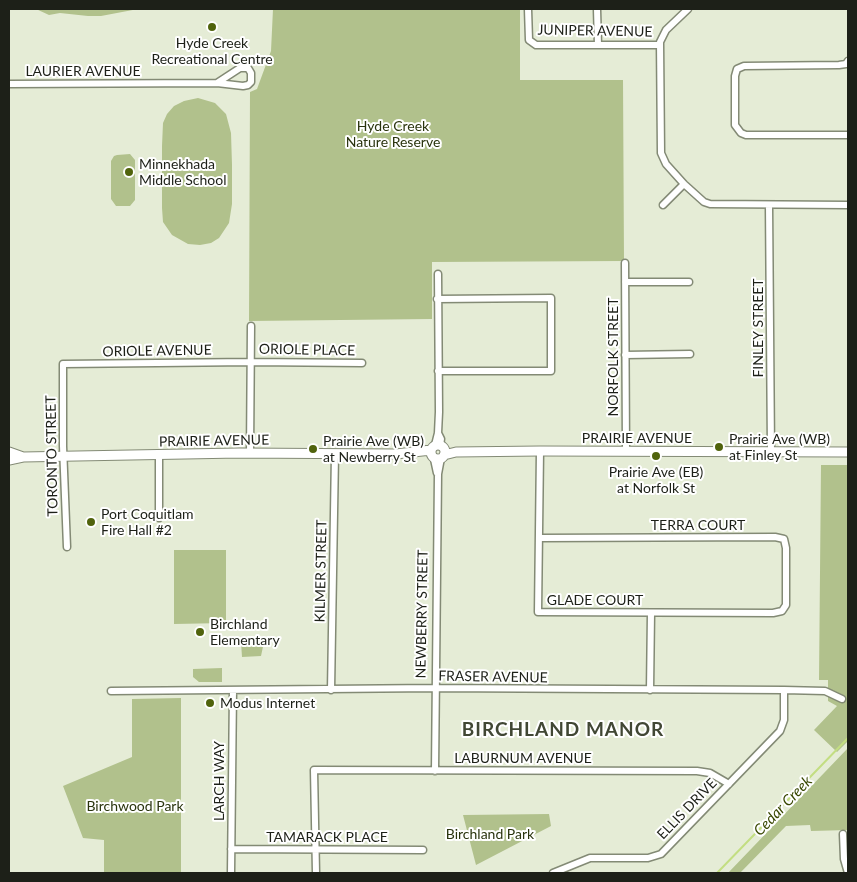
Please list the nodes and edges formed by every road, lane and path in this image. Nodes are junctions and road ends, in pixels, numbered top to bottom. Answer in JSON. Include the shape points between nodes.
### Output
{"nodes":[{"id":1,"x":528,"y":9,"type":"edge"},
{"id":2,"x":597,"y":9,"type":"edge"},
{"id":3,"x":684,"y":10,"type":"edge"},
{"id":4,"x":598,"y":45,"type":"junction"},
{"id":5,"x":660,"y":45,"type":"junction"},
{"id":6,"x":848,"y":61,"type":"edge"},
{"id":7,"x":218,"y":83,"type":"junction"},
{"id":8,"x":9,"y":84,"type":"edge"},
{"id":9,"x":848,"y":135,"type":"edge"},
{"id":10,"x":684,"y":184,"type":"junction"},
{"id":11,"x":848,"y":204,"type":"edge"},
{"id":12,"x":664,"y":205,"type":"dead end"},
{"id":13,"x":770,"y":205,"type":"junction"},
{"id":14,"x":625,"y":263,"type":"dead end"},
{"id":15,"x":438,"y":274,"type":"dead end"},
{"id":16,"x":625,"y":282,"type":"junction"},
{"id":17,"x":689,"y":282,"type":"dead end"},
{"id":18,"x":437,"y":299,"type":"junction"},
{"id":19,"x":251,"y":326,"type":"dead end"},
{"id":20,"x":690,"y":354,"type":"dead end"},
{"id":21,"x":625,"y":355,"type":"junction"},
{"id":22,"x":251,"y":362,"type":"junction"},
{"id":23,"x":362,"y":363,"type":"dead end"},
{"id":24,"x":63,"y":364,"type":"joint"},
{"id":25,"x":438,"y":370,"type":"junction"},
{"id":26,"x":540,"y":451,"type":"junction"},
{"id":27,"x":626,"y":451,"type":"junction"},
{"id":28,"x":9,"y":452,"type":"edge"},
{"id":29,"x":438,"y":452,"type":"junction"},
{"id":30,"x":771,"y":452,"type":"junction"},
{"id":31,"x":848,"y":452,"type":"edge"},
{"id":32,"x":250,"y":453,"type":"junction"},
{"id":33,"x":335,"y":454,"type":"junction"},
{"id":34,"x":159,"y":455,"type":"junction"},
{"id":35,"x":23,"y":457,"type":"junction"},
{"id":36,"x":64,"y":457,"type":"junction"},
{"id":37,"x":9,"y":460,"type":"edge"},
{"id":38,"x":159,"y":518,"type":"dead end"},
{"id":39,"x":540,"y":538,"type":"junction"},
{"id":40,"x":67,"y":547,"type":"dead end"},
{"id":41,"x":782,"y":611,"type":"joint"},
{"id":42,"x":651,"y":613,"type":"junction"},
{"id":43,"x":435,"y":688,"type":"junction"},
{"id":44,"x":232,"y":690,"type":"junction"},
{"id":45,"x":331,"y":690,"type":"junction"},
{"id":46,"x":650,"y":690,"type":"junction"},
{"id":47,"x":784,"y":690,"type":"junction"},
{"id":48,"x":111,"y":692,"type":"dead end"},
{"id":49,"x":842,"y":699,"type":"dead end"},
{"id":50,"x":435,"y":770,"type":"junction"},
{"id":51,"x":729,"y":784,"type":"junction"},
{"id":52,"x":843,"y":834,"type":"dead end"},
{"id":53,"x":232,"y":849,"type":"junction"},
{"id":54,"x":316,"y":850,"type":"junction"},
{"id":55,"x":423,"y":850,"type":"dead end"},
{"id":56,"x":232,"y":873,"type":"edge"},
{"id":57,"x":316,"y":873,"type":"edge"},
{"id":58,"x":553,"y":873,"type":"edge"},
{"id":59,"x":848,"y":873,"type":"edge"}],
"edges":[{"from":1,"to":4,"type":"street","name":"JUNIPER AVENUE","via":[[530,42],[536,45]]},
{"from":2,"to":4,"type":"street"},
{"from":3,"to":5,"type":"street","via":[[664,32]]},
{"from":4,"to":5,"type":"street","name":"JUNIPER AVENUE"},
{"from":5,"to":10,"type":"street","via":[[661,153],[666,164]]},
{"from":6,"to":9,"type":"street","via":[[839,65],[744,66],[737,69],[735,124],[746,135]]},
{"from":7,"to":7,"type":"street","name":"LAURIER AVENUE","via":[[245,86],[251,82],[251,73],[248,68],[240,68]]},
{"from":7,"to":8,"type":"street","name":"LAURIER AVENUE"},
{"from":10,"to":12,"type":"street"},
{"from":10,"to":13,"type":"street","via":[[710,204]]},
{"from":11,"to":13,"type":"street"},
{"from":13,"to":30,"type":"street","name":"FINLEY STREET"},
{"from":14,"to":16,"type":"street","name":"NORFOLK STREET"},
{"from":15,"to":18,"type":"street","name":"NEWBERRY STREET"},
{"from":16,"to":17,"type":"street"},
{"from":16,"to":21,"type":"street","name":"NORFOLK STREET"},
{"from":18,"to":25,"type":"street","name":"NEWBERRY STREET"},
{"from":18,"to":25,"type":"street","via":[[551,298],[551,371]]},
{"from":19,"to":22,"type":"street"},
{"from":20,"to":21,"type":"street"},
{"from":21,"to":27,"type":"street","name":"NORFOLK STREET"},
{"from":22,"to":23,"type":"street","name":"ORIOLE PLACE"},
{"from":22,"to":24,"type":"street","name":"ORIOLE AVENUE"},
{"from":22,"to":32,"type":"street"},
{"from":24,"to":36,"type":"street","name":"TORONTO STREET"},
{"from":25,"to":29,"type":"street","name":"NEWBERRY STREET"},
{"from":26,"to":27,"type":"main road","name":"PRAIRIE AVENUE"},
{"from":26,"to":29,"type":"main road","name":"PRAIRIE AVENUE"},
{"from":26,"to":39,"type":"street","name":"GLADE COURT"},
{"from":27,"to":30,"type":"main road","name":"PRAIRIE AVENUE"},
{"from":28,"to":35,"type":"main road","name":"PRAIRIE AVENUE"},
{"from":29,"to":33,"type":"main road","name":"PRAIRIE AVENUE"},
{"from":29,"to":43,"type":"street","name":"NEWBERRY STREET"},
{"from":30,"to":31,"type":"main road","name":"PRAIRIE AVENUE"},
{"from":32,"to":33,"type":"main road","name":"PRAIRIE AVENUE"},
{"from":32,"to":34,"type":"main road","name":"PRAIRIE AVENUE"},
{"from":33,"to":45,"type":"street","name":"KILMER STREET"},
{"from":34,"to":36,"type":"main road","name":"PRAIRIE AVENUE"},
{"from":34,"to":38,"type":"street"},
{"from":35,"to":36,"type":"main road","name":"PRAIRIE AVENUE"},
{"from":35,"to":37,"type":"main road","name":"PRAIRIE AVENUE"},
{"from":36,"to":40,"type":"street","name":"TORONTO STREET"},
{"from":39,"to":41,"type":"street","name":"TERRA COURT","via":[[784,539],[786,605]]},
{"from":39,"to":42,"type":"street","name":"GLADE COURT","via":[[538,612]]},
{"from":41,"to":42,"type":"street","name":"GLADE COURT"},
{"from":42,"to":46,"type":"street"},
{"from":43,"to":45,"type":"street","name":"FRASER AVENUE"},
{"from":43,"to":46,"type":"street","name":"FRASER AVENUE"},
{"from":43,"to":50,"type":"street","name":"NEWBERRY STREET"},
{"from":44,"to":45,"type":"street","name":"FRASER AVENUE"},
{"from":44,"to":48,"type":"street","name":"FRASER AVENUE"},
{"from":44,"to":53,"type":"street","name":"LARCH WAY"},
{"from":46,"to":47,"type":"street","name":"FRASER AVENUE"},
{"from":47,"to":49,"type":"street","name":"FRASER AVENUE","via":[[825,691]]},
{"from":47,"to":51,"type":"street","name":"ELLIS DRIVE","via":[[784,720],[780,732]]},
{"from":50,"to":51,"type":"street","name":"LABURNUM AVENUE","via":[[697,771],[710,773]]},
{"from":50,"to":54,"type":"street","name":"LABURNUM AVENUE","via":[[314,770]]},
{"from":51,"to":58,"type":"street","name":"ELLIS DRIVE","via":[[662,854],[648,858],[590,858]]},
{"from":52,"to":59,"type":"street"},
{"from":53,"to":54,"type":"street","name":"TAMARACK PLACE"},
{"from":53,"to":56,"type":"street","name":"LARCH WAY"},
{"from":54,"to":55,"type":"street","name":"TAMARACK PLACE"},
{"from":54,"to":57,"type":"street"}]}
